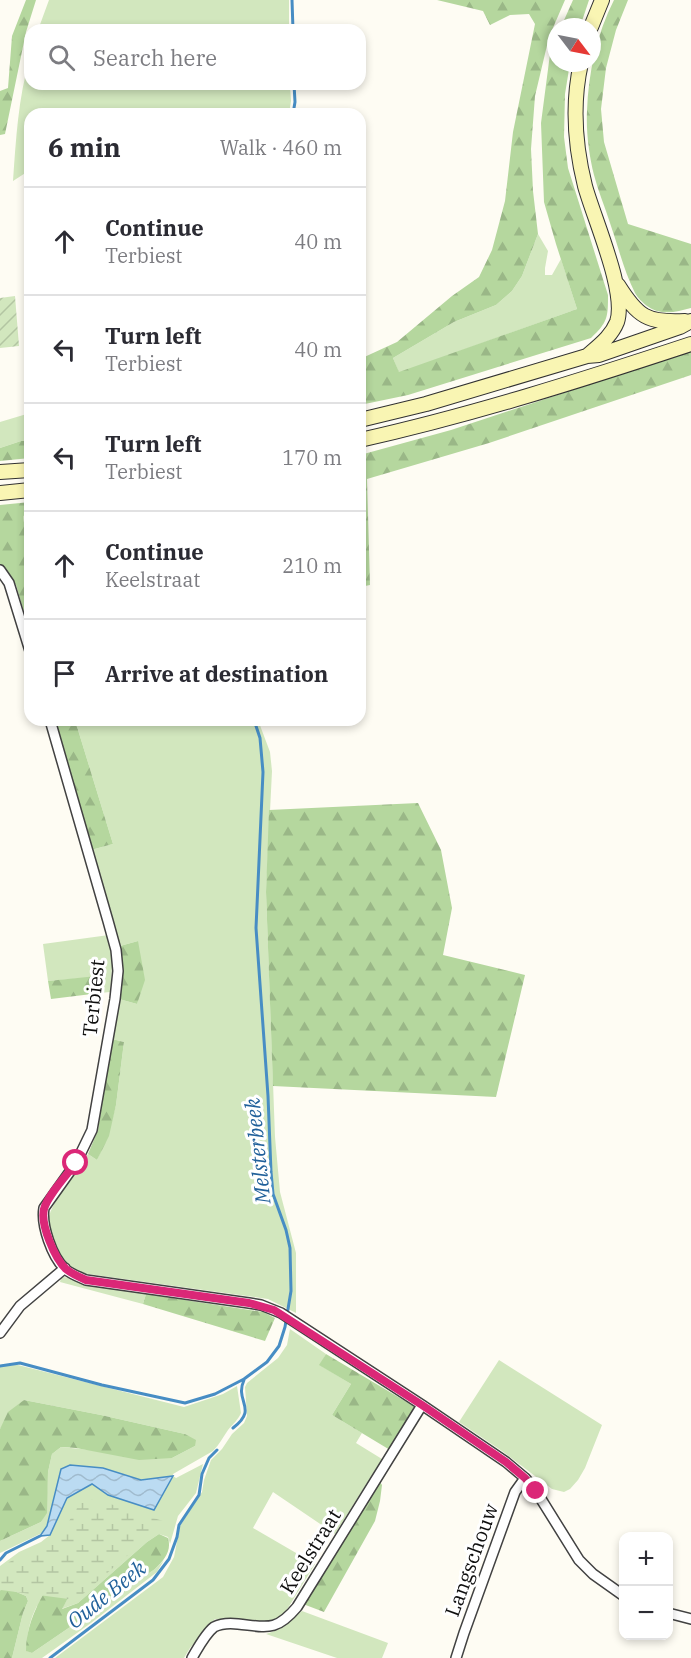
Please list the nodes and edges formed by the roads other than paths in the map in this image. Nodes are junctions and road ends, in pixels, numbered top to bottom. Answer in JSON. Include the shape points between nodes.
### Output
{"nodes":[{"id":1,"x":602,"y":0,"type":"edge"},
{"id":2,"x":595,"y":18,"type":"edge"},
{"id":3,"x":580,"y":72,"type":"edge"},
{"id":4,"x":616,"y":281,"type":"junction"},
{"id":5,"x":691,"y":321,"type":"edge"},
{"id":6,"x":691,"y":344,"type":"edge"},
{"id":7,"x":587,"y":356,"type":"junction"},
{"id":8,"x":366,"y":419,"type":"edge"},
{"id":9,"x":366,"y":438,"type":"edge"},
{"id":10,"x":24,"y":470,"type":"edge"},
{"id":11,"x":0,"y":472,"type":"edge"},
{"id":12,"x":24,"y":491,"type":"edge"},
{"id":13,"x":0,"y":493,"type":"edge"},
{"id":14,"x":0,"y":570,"type":"edge"},
{"id":15,"x":24,"y":631,"type":"edge"},
{"id":16,"x":52,"y":726,"type":"edge"},
{"id":17,"x":65,"y":1268,"type":"junction"},
{"id":18,"x":0,"y":1334,"type":"edge"},
{"id":19,"x":422,"y":1405,"type":"junction"},
{"id":20,"x":525,"y":1478,"type":"junction"},
{"id":21,"x":619,"y":1592,"type":"edge"},
{"id":22,"x":673,"y":1614,"type":"edge"},
{"id":23,"x":691,"y":1619,"type":"edge"},
{"id":24,"x":192,"y":1658,"type":"edge"},
{"id":25,"x":456,"y":1658,"type":"edge"}],
"edges":[{"from":1,"to":2,"type":"main road"},
{"from":3,"to":4,"type":"main road","via":[[576,115],[580,162]]},
{"from":4,"to":5,"type":"main road","via":[[641,314],[660,321]]},
{"from":4,"to":7,"type":"main road","via":[[617,322],[606,340]]},
{"from":5,"to":7,"type":"main road"},
{"from":6,"to":9,"type":"main road","via":[[476,411]]},
{"from":7,"to":8,"type":"main road"},
{"from":10,"to":11,"type":"main road"},
{"from":12,"to":13,"type":"main road"},
{"from":14,"to":15,"type":"street","via":[[9,582]]},
{"from":16,"to":17,"type":"street","name":"Terbiest","via":[[116,950],[118,971],[92,1130],[76,1163],[44,1208],[45,1228]]},
{"from":17,"to":18,"type":"street","via":[[20,1306]]},
{"from":17,"to":19,"type":"street","via":[[86,1280],[261,1305],[294,1321]]},
{"from":19,"to":20,"type":"street"},
{"from":19,"to":24,"type":"street","name":"Keelstraat","via":[[288,1618],[271,1627],[220,1625],[213,1628]]},
{"from":20,"to":21,"type":"street","via":[[579,1560]]},
{"from":20,"to":25,"type":"street","name":"Langschouw","via":[[515,1492]]},
{"from":22,"to":23,"type":"street"}]}
